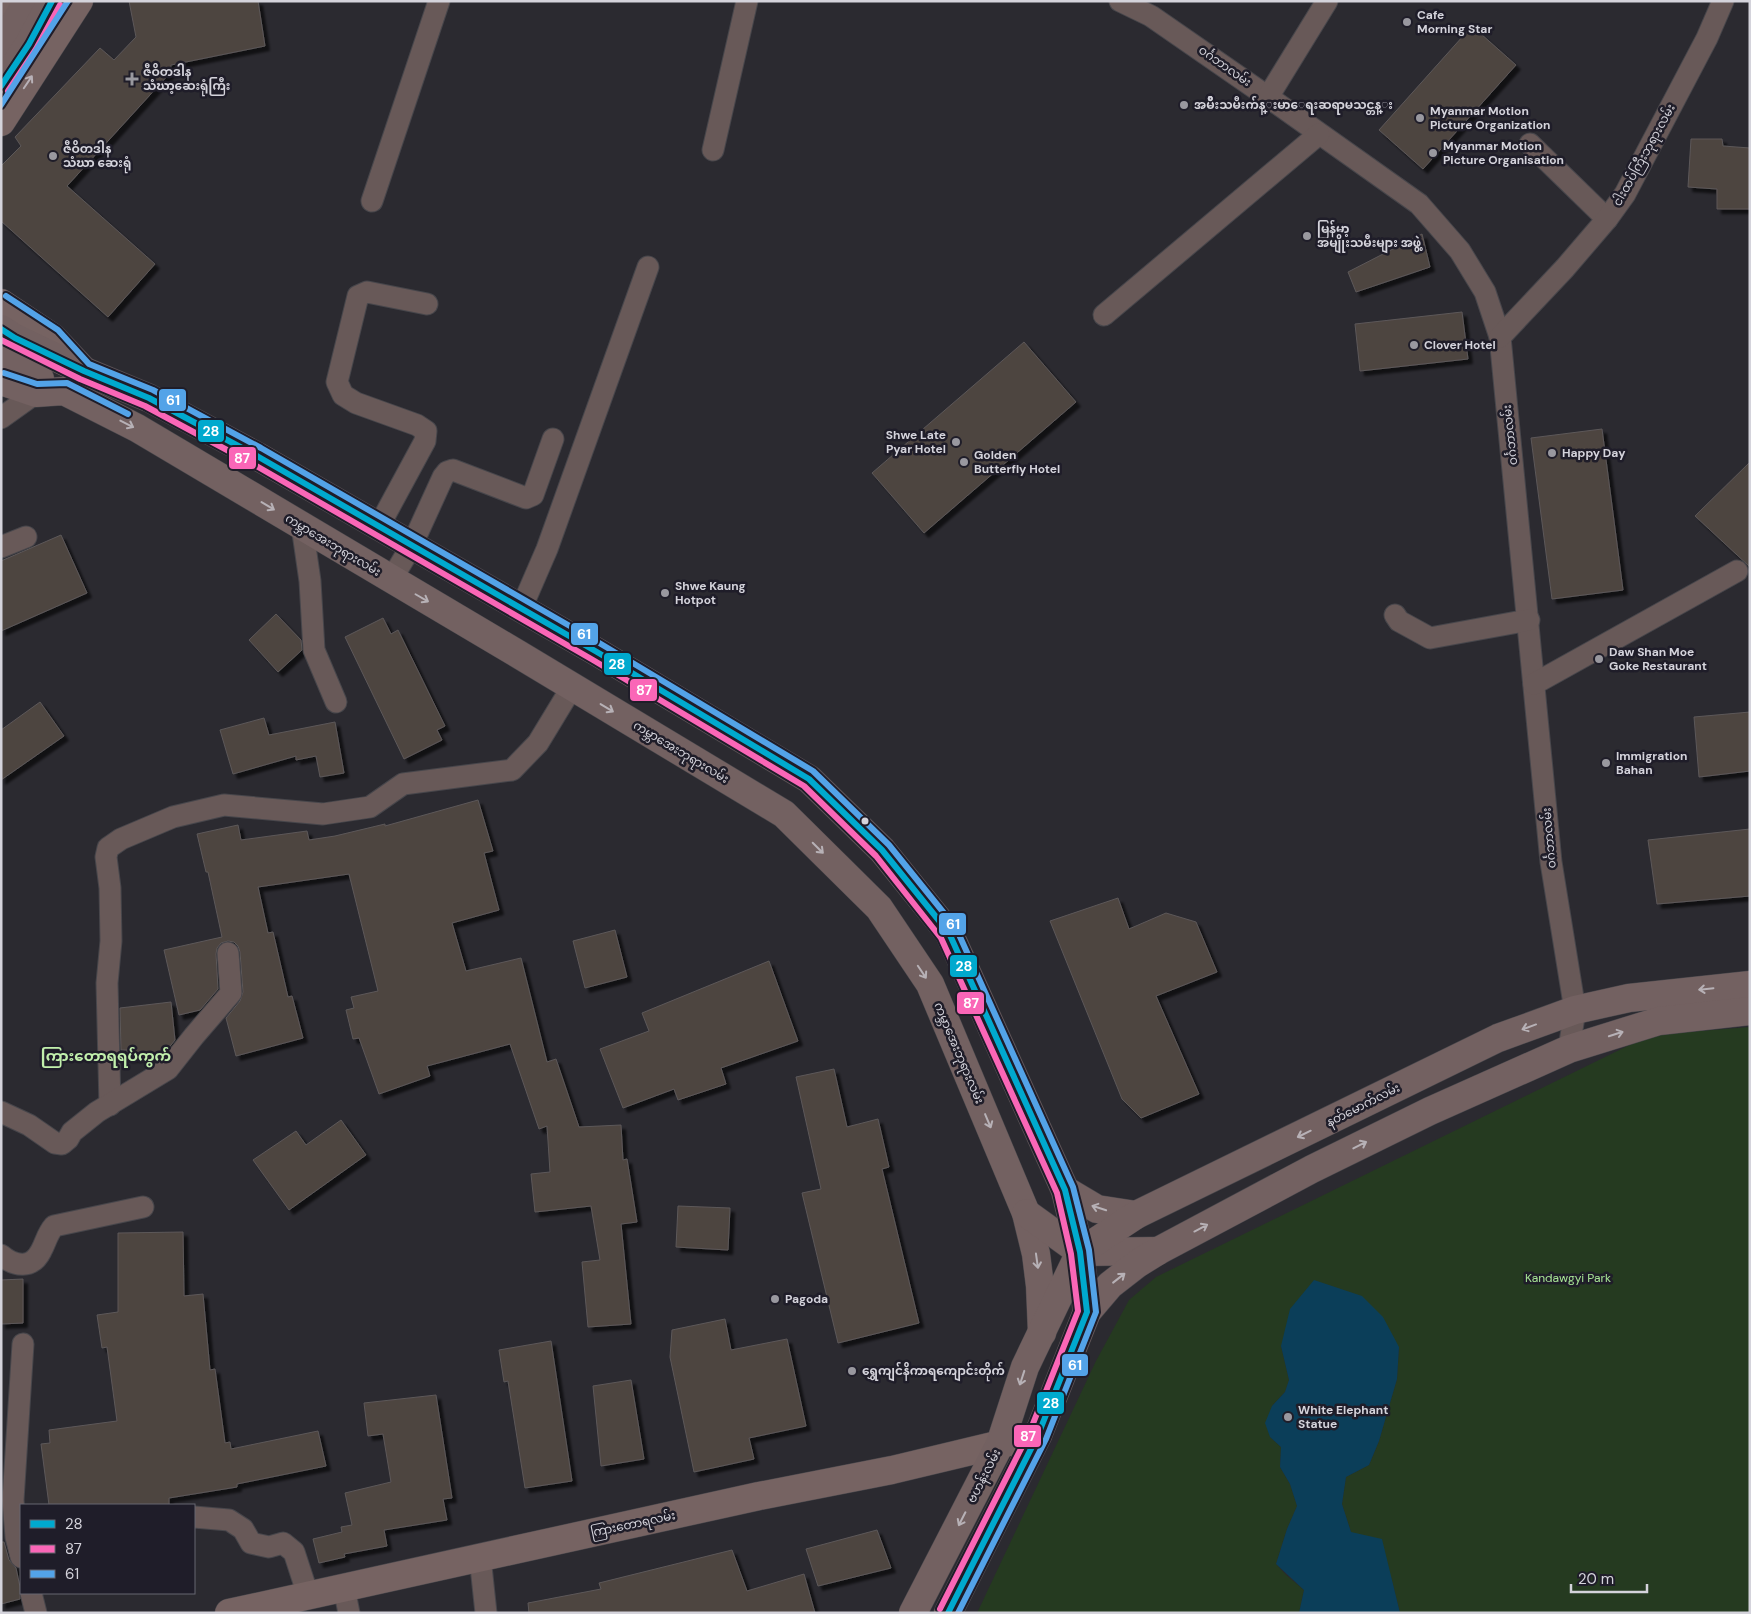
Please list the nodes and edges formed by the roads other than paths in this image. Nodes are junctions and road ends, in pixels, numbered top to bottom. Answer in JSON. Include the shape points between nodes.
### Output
{"nodes":[{"id":1,"x":9,"y":1,"type":"edge"},
{"id":2,"x":28,"y":1,"type":"edge"},
{"id":3,"x":52,"y":1,"type":"edge"},
{"id":4,"x":80,"y":1,"type":"edge"},
{"id":5,"x":439,"y":1,"type":"edge"},
{"id":6,"x":746,"y":1,"type":"edge"},
{"id":7,"x":1120,"y":1,"type":"edge"},
{"id":8,"x":1327,"y":1,"type":"edge"},
{"id":9,"x":1723,"y":1,"type":"edge"},
{"id":10,"x":1,"y":14,"type":"edge"},
{"id":11,"x":1,"y":46,"type":"edge"},
{"id":12,"x":1,"y":86,"type":"edge"},
{"id":13,"x":1268,"y":97,"type":"junction"},
{"id":14,"x":1,"y":122,"type":"edge"},
{"id":15,"x":1319,"y":134,"type":"junction"},
{"id":16,"x":1530,"y":144,"type":"dead end"},
{"id":17,"x":713,"y":150,"type":"dead end"},
{"id":18,"x":372,"y":201,"type":"dead end"},
{"id":19,"x":1607,"y":219,"type":"junction"},
{"id":20,"x":648,"y":267,"type":"dead end"},
{"id":21,"x":1,"y":303,"type":"edge"},
{"id":22,"x":427,"y":304,"type":"dead end"},
{"id":23,"x":1104,"y":315,"type":"dead end"},
{"id":24,"x":1,"y":329,"type":"edge"},
{"id":25,"x":1500,"y":337,"type":"junction"},
{"id":26,"x":1,"y":358,"type":"edge"},
{"id":27,"x":84,"y":371,"type":"junction"},
{"id":28,"x":1,"y":381,"type":"edge"},
{"id":29,"x":64,"y":391,"type":"junction"},
{"id":30,"x":36,"y":393,"type":"junction"},
{"id":31,"x":1,"y":418,"type":"edge"},
{"id":32,"x":554,"y":439,"type":"dead end"},
{"id":33,"x":302,"y":526,"type":"junction"},
{"id":34,"x":379,"y":526,"type":"junction"},
{"id":35,"x":26,"y":537,"type":"dead end"},
{"id":36,"x":412,"y":545,"type":"junction"},
{"id":37,"x":1,"y":547,"type":"edge"},
{"id":38,"x":1738,"y":571,"type":"dead end"},
{"id":39,"x":391,"y":580,"type":"junction"},
{"id":40,"x":521,"y":609,"type":"junction"},
{"id":41,"x":1395,"y":615,"type":"dead end"},
{"id":42,"x":1529,"y":620,"type":"junction"},
{"id":43,"x":1534,"y":684,"type":"junction"},
{"id":44,"x":572,"y":687,"type":"junction"},
{"id":45,"x":336,"y":702,"type":"dead end"},
{"id":46,"x":228,"y":953,"type":"dead end"},
{"id":47,"x":1750,"y":985,"type":"edge"},
{"id":48,"x":1575,"y":1010,"type":"junction"},
{"id":49,"x":1750,"y":1011,"type":"edge"},
{"id":50,"x":1569,"y":1049,"type":"junction"},
{"id":51,"x":110,"y":1105,"type":"junction"},
{"id":52,"x":1,"y":1112,"type":"edge"},
{"id":53,"x":1065,"y":1190,"type":"junction"},
{"id":54,"x":143,"y":1207,"type":"dead end"},
{"id":55,"x":1026,"y":1213,"type":"junction"},
{"id":56,"x":1136,"y":1216,"type":"junction"},
{"id":57,"x":1158,"y":1251,"type":"junction"},
{"id":58,"x":1080,"y":1252,"type":"junction"},
{"id":59,"x":1,"y":1256,"type":"edge"},
{"id":60,"x":1087,"y":1312,"type":"junction"},
{"id":61,"x":1042,"y":1333,"type":"junction"},
{"id":62,"x":23,"y":1344,"type":"dead end"},
{"id":63,"x":1038,"y":1435,"type":"junction"},
{"id":64,"x":1000,"y":1444,"type":"junction"},
{"id":65,"x":195,"y":1517,"type":"edge"},
{"id":66,"x":20,"y":1553,"type":"edge"},
{"id":67,"x":480,"y":1557,"type":"junction"},
{"id":68,"x":31,"y":1594,"type":"edge"},
{"id":69,"x":308,"y":1595,"type":"junction"},
{"id":70,"x":346,"y":1600,"type":"edge"},
{"id":71,"x":36,"y":1613,"type":"edge"},
{"id":72,"x":229,"y":1613,"type":"edge"},
{"id":73,"x":486,"y":1613,"type":"edge"},
{"id":74,"x":913,"y":1613,"type":"edge"},
{"id":75,"x":948,"y":1613,"type":"edge"}],
"edges":[{"from":1,"to":10,"type":"main road"},
{"from":2,"to":11,"type":"main road"},
{"from":3,"to":12,"type":"main road"},
{"from":14,"to":4,"type":"main road","one_way":true},
{"from":5,"to":18,"type":"street"},
{"from":6,"to":17,"type":"street"},
{"from":7,"to":13,"type":"street","name":"ဝင်္ဂဘာလမ်း","via":[[1150,16]]},
{"from":8,"to":13,"type":"street"},
{"from":9,"to":19,"type":"street","name":"ငါးထပ်ကြီးဘုရားလမ်း","via":[[1707,38],[1629,185]]},
{"from":13,"to":15,"type":"street","name":"ဝင်္ဂဘာလမ်း"},
{"from":15,"to":23,"type":"street"},
{"from":15,"to":25,"type":"street","name":"ဝင်္ဂဘာလမ်း","via":[[1419,204],[1460,251],[1485,292]]},
{"from":16,"to":19,"type":"street"},
{"from":19,"to":25,"type":"street","name":"ငါးထပ်ကြီးဘုရားလမ်း"},
{"from":20,"to":40,"type":"street","via":[[547,549]]},
{"from":21,"to":27,"type":"main road","via":[[52,337]]},
{"from":22,"to":34,"type":"street","via":[[368,292],[358,296],[337,382],[342,395],[356,403],[426,430],[425,441]]},
{"from":24,"to":27,"type":"main road"},
{"from":25,"to":42,"type":"street","name":"ဝင်္ဂဘာလမ်း"},
{"from":26,"to":29,"type":"main road","name":"ကမ္ဘာအေးဘုရားလမ်း"},
{"from":27,"to":34,"type":"main road","via":[[149,398]]},
{"from":28,"to":30,"type":"main road"},
{"from":29,"to":30,"type":"main road"},
{"from":29,"to":33,"type":"main road","name":"ကမ္ဘာအေးဘုရားလမ်း","one_way":true,"via":[[137,428]]},
{"from":30,"to":31,"type":"street"},
{"from":32,"to":36,"type":"street","via":[[533,495],[526,498],[453,470],[447,472]]},
{"from":33,"to":39,"type":"main road","name":"ကမ္ဘာအေးဘုရားလမ်း"},
{"from":33,"to":45,"type":"street","via":[[310,581],[314,650]]},
{"from":34,"to":36,"type":"main road"},
{"from":35,"to":37,"type":"street"},
{"from":36,"to":39,"type":"street"},
{"from":36,"to":40,"type":"main road"},
{"from":38,"to":43,"type":"street"},
{"from":39,"to":44,"type":"main road","name":"ကမ္ဘာအေးဘုရားလမ်း","one_way":true},
{"from":40,"to":53,"type":"main road","via":[[809,779],[882,850],[949,933]]},
{"from":41,"to":42,"type":"street","via":[[1400,622],[1430,638]]},
{"from":42,"to":43,"type":"street","name":"ဝင်္ဂဘာလမ်း"},
{"from":43,"to":48,"type":"street","name":"ဝင်္ဂဘာလမ်း","via":[[1551,862]]},
{"from":44,"to":51,"type":"street","via":[[538,743],[512,770],[403,784],[370,807],[322,814],[224,805],[172,818],[108,848]]},
{"from":44,"to":55,"type":"main road","name":"ကမ္ဘာအေးဘုရားလမ်း","one_way":true,"via":[[784,814],[879,908],[930,984]]},
{"from":46,"to":51,"type":"street","via":[[232,988],[229,997],[168,1069]]},
{"from":47,"to":48,"type":"main road","name":"နတ်မောက်လမ်း","one_way":true,"via":[[1629,998]]},
{"from":48,"to":50,"type":"street","name":"ဝင်္ဂဘာလမ်း"},
{"from":48,"to":56,"type":"main road","name":"နတ်မောက်လမ်း","one_way":true,"via":[[1498,1038]]},
{"from":50,"to":49,"type":"main road","one_way":true,"via":[[1659,1021]]},
{"from":57,"to":50,"type":"main road","one_way":true,"via":[[1430,1111]]},
{"from":51,"to":52,"type":"street","via":[[72,1132],[62,1144]]},
{"from":56,"to":53,"type":"main road","one_way":true,"via":[[1097,1209]]},
{"from":53,"to":58,"type":"main road"},
{"from":54,"to":59,"type":"street","via":[[54,1226],[40,1252],[26,1265],[12,1263]]},
{"from":55,"to":58,"type":"main road"},
{"from":55,"to":61,"type":"main road","name":"ကမ္ဘာအေးဘုရားလမ်း","one_way":true,"via":[[1036,1254]]},
{"from":56,"to":58,"type":"main road","name":"နတ်မောက်လမ်း"},
{"from":57,"to":58,"type":"main road"},
{"from":60,"to":57,"type":"main road","one_way":true,"via":[[1110,1285]]},
{"from":58,"to":60,"type":"main road"},
{"from":58,"to":61,"type":"main road"},
{"from":60,"to":63,"type":"main road"},
{"from":61,"to":64,"type":"main road","name":"ဗဟန်းလမ်း","one_way":true,"via":[[1026,1367]]},
{"from":62,"to":66,"type":"street","via":[[13,1500]]},
{"from":63,"to":64,"type":"main road","name":"ကြားတောရလမ်း"},
{"from":63,"to":75,"type":"main road"},
{"from":64,"to":67,"type":"main road","name":"ကြားတောရလမ်း"},
{"from":64,"to":74,"type":"main road","name":"ဗဟန်းလမ်း","one_way":true},
{"from":65,"to":69,"type":"street","via":[[229,1520],[243,1529],[251,1543],[269,1547],[283,1543],[294,1552]]},
{"from":67,"to":70,"type":"main road","name":"ကြားတောရလမ်း"},
{"from":67,"to":73,"type":"street"},
{"from":68,"to":71,"type":"street"},
{"from":69,"to":70,"type":"main road","name":"ကြားတောရလမ်း"},
{"from":69,"to":72,"type":"main road","name":"ကြားတောရလမ်း"}]}
